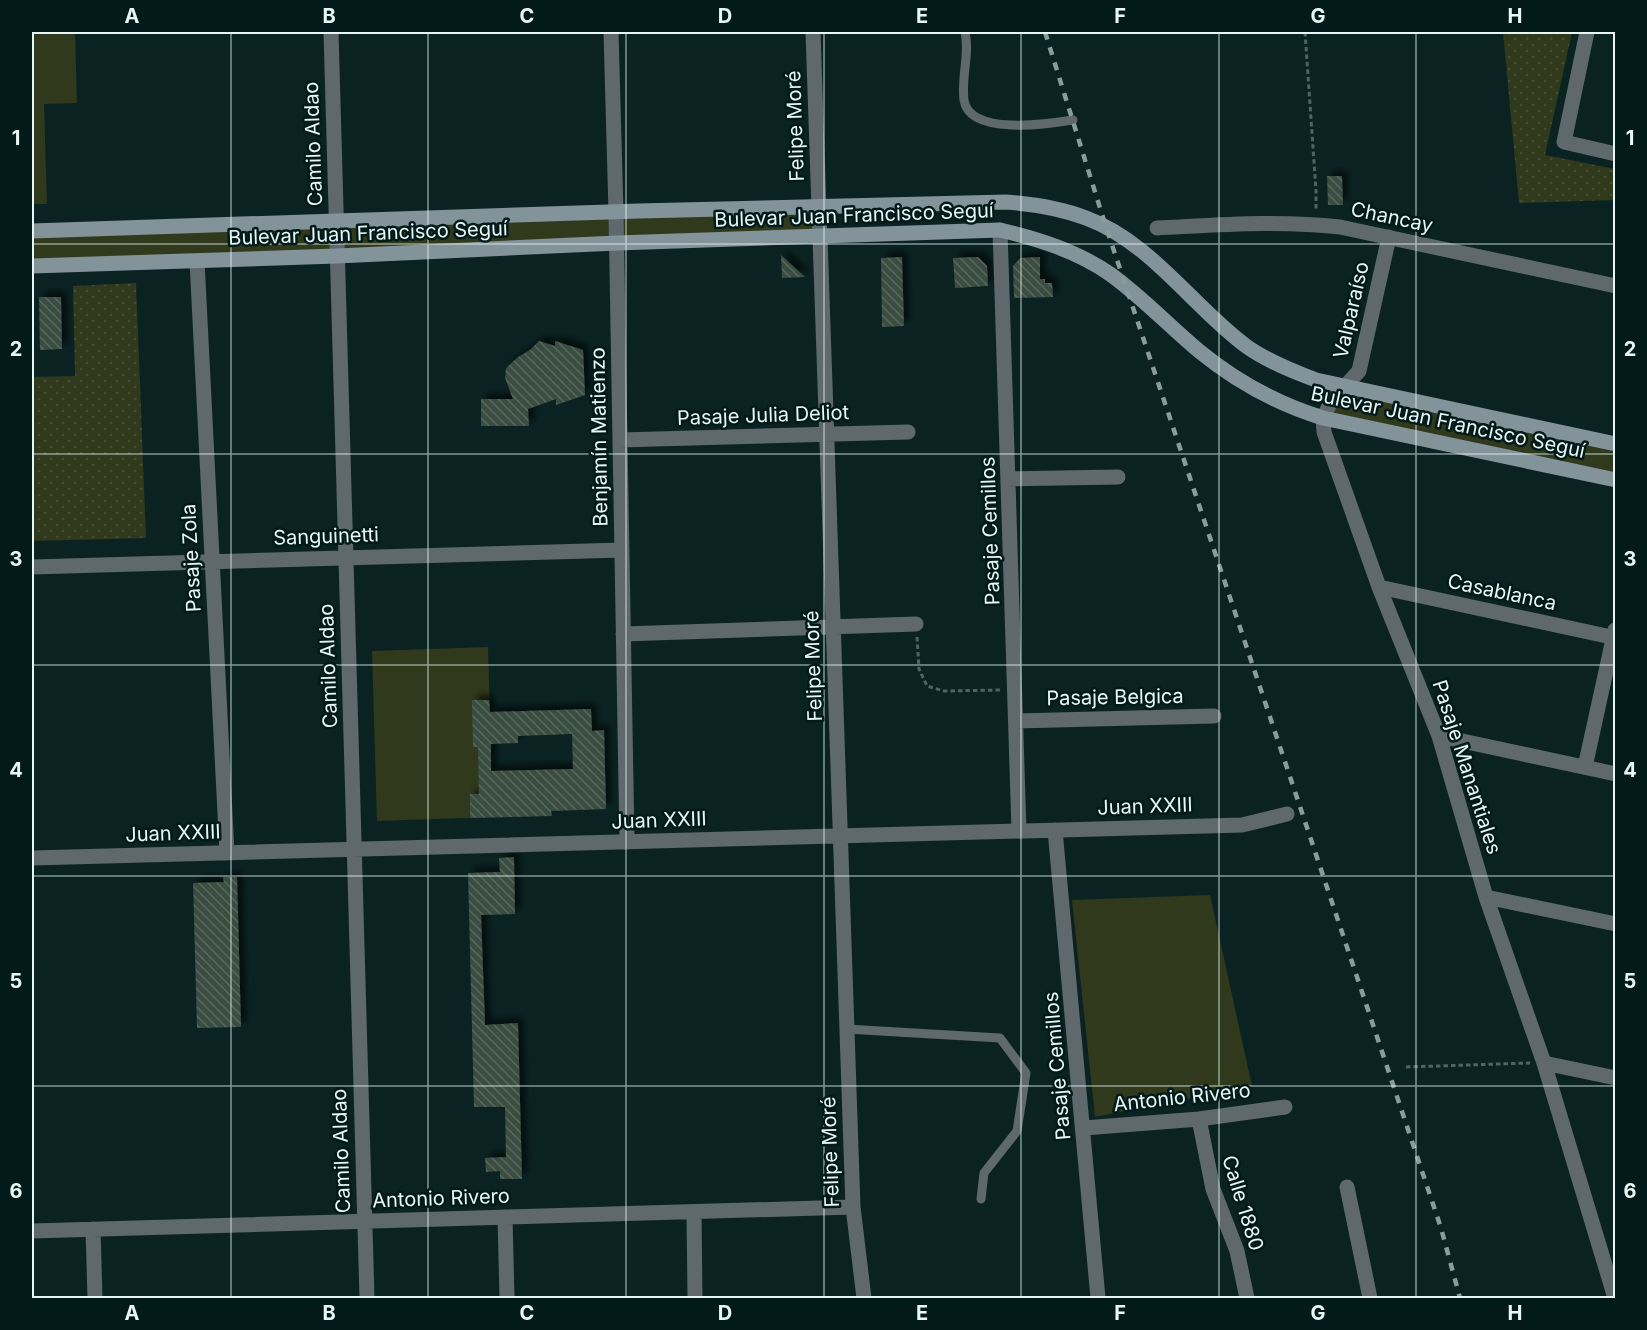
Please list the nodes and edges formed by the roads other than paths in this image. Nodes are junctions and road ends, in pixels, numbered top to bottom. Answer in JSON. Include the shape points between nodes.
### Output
{"nodes":[{"id":1,"x":331,"y":32,"type":"edge"},
{"id":2,"x":611,"y":32,"type":"edge"},
{"id":3,"x":813,"y":32,"type":"edge"},
{"id":4,"x":965,"y":32,"type":"edge"},
{"id":5,"x":1587,"y":32,"type":"edge"},
{"id":6,"x":1072,"y":120,"type":"dead end"},
{"id":7,"x":1616,"y":154,"type":"edge"},
{"id":8,"x":819,"y":206,"type":"junction"},
{"id":9,"x":616,"y":212,"type":"junction"},
{"id":10,"x":336,"y":221,"type":"junction"},
{"id":11,"x":1157,"y":228,"type":"dead end"},
{"id":12,"x":1000,"y":230,"type":"junction"},
{"id":13,"x":32,"y":231,"type":"edge"},
{"id":14,"x":819,"y":236,"type":"junction"},
{"id":15,"x":1389,"y":237,"type":"junction"},
{"id":16,"x":616,"y":243,"type":"junction"},
{"id":17,"x":337,"y":256,"type":"junction"},
{"id":18,"x":197,"y":261,"type":"junction"},
{"id":19,"x":32,"y":266,"type":"edge"},
{"id":20,"x":1616,"y":286,"type":"edge"},
{"id":21,"x":1346,"y":387,"type":"junction"},
{"id":22,"x":1323,"y":418,"type":"junction"},
{"id":23,"x":908,"y":432,"type":"dead end"},
{"id":24,"x":826,"y":434,"type":"junction"},
{"id":25,"x":620,"y":440,"type":"junction"},
{"id":26,"x":1616,"y":444,"type":"edge"},
{"id":27,"x":1118,"y":477,"type":"dead end"},
{"id":28,"x":1010,"y":479,"type":"junction"},
{"id":29,"x":1616,"y":480,"type":"edge"},
{"id":30,"x":622,"y":550,"type":"junction"},
{"id":31,"x":345,"y":556,"type":"junction"},
{"id":32,"x":213,"y":561,"type":"junction"},
{"id":33,"x":32,"y":567,"type":"edge"},
{"id":34,"x":1379,"y":587,"type":"junction"},
{"id":35,"x":916,"y":624,"type":"road end"},
{"id":36,"x":833,"y":627,"type":"junction"},
{"id":37,"x":623,"y":634,"type":"junction"},
{"id":38,"x":1615,"y":635,"type":"edge"},
{"id":39,"x":1214,"y":716,"type":"dead end"},
{"id":40,"x":1016,"y":720,"type":"junction"},
{"id":41,"x":1439,"y":736,"type":"junction"},
{"id":42,"x":1585,"y":768,"type":"junction"},
{"id":43,"x":1616,"y":774,"type":"edge"},
{"id":44,"x":1287,"y":814,"type":"dead end"},
{"id":45,"x":1055,"y":830,"type":"junction"},
{"id":46,"x":1019,"y":831,"type":"junction"},
{"id":47,"x":840,"y":836,"type":"junction"},
{"id":48,"x":627,"y":842,"type":"junction"},
{"id":49,"x":354,"y":849,"type":"junction"},
{"id":50,"x":227,"y":853,"type":"junction"},
{"id":51,"x":32,"y":858,"type":"edge"},
{"id":52,"x":1486,"y":897,"type":"junction"},
{"id":53,"x":1616,"y":924,"type":"edge"},
{"id":54,"x":846,"y":1029,"type":"junction"},
{"id":55,"x":1544,"y":1063,"type":"junction"},
{"id":56,"x":1616,"y":1078,"type":"edge"},
{"id":57,"x":1285,"y":1107,"type":"dead end"},
{"id":58,"x":1199,"y":1119,"type":"junction"},
{"id":59,"x":1084,"y":1128,"type":"junction"},
{"id":60,"x":1347,"y":1187,"type":"dead end"},
{"id":61,"x":981,"y":1199,"type":"dead end"},
{"id":62,"x":852,"y":1207,"type":"junction"},
{"id":63,"x":694,"y":1212,"type":"junction"},
{"id":64,"x":505,"y":1217,"type":"junction"},
{"id":65,"x":364,"y":1221,"type":"junction"},
{"id":66,"x":93,"y":1229,"type":"junction"},
{"id":67,"x":32,"y":1231,"type":"edge"},
{"id":68,"x":95,"y":1299,"type":"edge"},
{"id":69,"x":367,"y":1299,"type":"edge"},
{"id":70,"x":507,"y":1299,"type":"edge"},
{"id":71,"x":695,"y":1299,"type":"edge"},
{"id":72,"x":864,"y":1299,"type":"edge"},
{"id":73,"x":1098,"y":1299,"type":"edge"},
{"id":74,"x":1247,"y":1299,"type":"edge"},
{"id":75,"x":1370,"y":1299,"type":"edge"},
{"id":76,"x":1615,"y":1299,"type":"edge"}],
"edges":[{"from":1,"to":10,"type":"street","name":"Camilo Aldao"},
{"from":2,"to":9,"type":"street","name":"Benjamín Matienzo"},
{"from":3,"to":8,"type":"street","name":"Felipe Moré"},
{"from":4,"to":6,"type":"lane","via":[[968,45],[964,102],[978,120],[1038,125]]},
{"from":5,"to":7,"type":"street","via":[[1564,142]]},
{"from":8,"to":9,"type":"main road","name":"Bulevar Juan Francisco Seguí"},
{"from":8,"to":14,"type":"street","name":"Felipe Moré"},
{"from":8,"to":21,"type":"main road","name":"Bulevar Juan Francisco Seguí","via":[[1006,202],[1033,204],[1088,218],[1135,247],[1247,346],[1287,369]]},
{"from":9,"to":10,"type":"main road","name":"Bulevar Juan Francisco Seguí"},
{"from":9,"to":16,"type":"street","name":"Benjamín Matienzo"},
{"from":10,"to":13,"type":"main road","name":"Bulevar Juan Francisco Seguí"},
{"from":10,"to":17,"type":"street","name":"Camilo Aldao"},
{"from":11,"to":15,"type":"street","name":"Chancay","via":[[1311,224]]},
{"from":12,"to":14,"type":"main road","name":"Bulevar Juan Francisco Seguí"},
{"from":12,"to":22,"type":"main road","name":"Bulevar Juan Francisco Seguí","via":[[1084,258],[1110,274],[1198,351],[1246,385]]},
{"from":12,"to":28,"type":"street","name":"Pasaje Cemillos"},
{"from":14,"to":16,"type":"main road","name":"Bulevar Juan Francisco Seguí"},
{"from":14,"to":24,"type":"street","name":"Felipe Moré"},
{"from":15,"to":20,"type":"street","name":"Chancay"},
{"from":15,"to":21,"type":"street","name":"Valparaíso","via":[[1359,371]]},
{"from":16,"to":17,"type":"main road","name":"Bulevar Juan Francisco Seguí"},
{"from":16,"to":25,"type":"street","name":"Benjamín Matienzo"},
{"from":17,"to":18,"type":"main road","name":"Bulevar Juan Francisco Seguí"},
{"from":17,"to":31,"type":"street","name":"Camilo Aldao"},
{"from":18,"to":19,"type":"main road","name":"Bulevar Juan Francisco Seguí"},
{"from":18,"to":32,"type":"street","name":"Pasaje Zola"},
{"from":21,"to":22,"type":"street","name":"Valparaíso","via":[[1331,402]]},
{"from":21,"to":26,"type":"main road","name":"Bulevar Juan Francisco Seguí"},
{"from":22,"to":29,"type":"main road","name":"Bulevar Juan Francisco Seguí"},
{"from":22,"to":34,"type":"street","name":"Pasaje Manantiales","via":[[1324,432]]},
{"from":23,"to":24,"type":"street","name":"Pasaje Julia Deliot"},
{"from":24,"to":25,"type":"street","name":"Pasaje Julia Deliot"},
{"from":24,"to":36,"type":"street","name":"Felipe Moré"},
{"from":25,"to":30,"type":"street","name":"Benjamín Matienzo"},
{"from":27,"to":28,"type":"street"},
{"from":28,"to":40,"type":"street","name":"Pasaje Cemillos"},
{"from":30,"to":31,"type":"street","name":"Sanguinetti"},
{"from":30,"to":37,"type":"street","name":"Benjamín Matienzo"},
{"from":31,"to":32,"type":"street","name":"Sanguinetti"},
{"from":31,"to":49,"type":"street","name":"Camilo Aldao"},
{"from":32,"to":33,"type":"street","name":"Sanguinetti"},
{"from":32,"to":50,"type":"street","name":"Pasaje Zola"},
{"from":34,"to":38,"type":"street","name":"Casablanca"},
{"from":34,"to":41,"type":"street","name":"Pasaje Manantiales"},
{"from":35,"to":36,"type":"street"},
{"from":36,"to":37,"type":"street"},
{"from":36,"to":47,"type":"street","name":"Felipe Moré"},
{"from":37,"to":48,"type":"street","name":"Benjamín Matienzo"},
{"from":38,"to":42,"type":"street"},
{"from":39,"to":40,"type":"street","name":"Pasaje Belgica"},
{"from":40,"to":46,"type":"street","name":"Pasaje Cemillos"},
{"from":41,"to":42,"type":"street"},
{"from":41,"to":52,"type":"street","name":"Pasaje Manantiales"},
{"from":42,"to":43,"type":"street"},
{"from":44,"to":45,"type":"street","name":"Juan XXIII","via":[[1242,825]]},
{"from":45,"to":46,"type":"street","name":"Juan XXIII"},
{"from":45,"to":59,"type":"street","name":"Pasaje Cemillos"},
{"from":46,"to":47,"type":"street","name":"Juan XXIII"},
{"from":47,"to":48,"type":"street","name":"Juan XXIII"},
{"from":47,"to":54,"type":"street","name":"Felipe Moré"},
{"from":48,"to":49,"type":"street","name":"Juan XXIII"},
{"from":49,"to":50,"type":"street","name":"Juan XXIII"},
{"from":49,"to":65,"type":"street","name":"Camilo Aldao"},
{"from":50,"to":51,"type":"street","name":"Juan XXIII"},
{"from":52,"to":53,"type":"street"},
{"from":52,"to":55,"type":"street","name":"Pasaje Manantiales"},
{"from":54,"to":61,"type":"lane","via":[[1000,1038],[1026,1073],[1017,1131],[984,1173]]},
{"from":54,"to":62,"type":"street","name":"Felipe Moré"},
{"from":55,"to":56,"type":"street"},
{"from":55,"to":76,"type":"street","name":"Pasaje Manantiales"},
{"from":57,"to":58,"type":"street","name":"Antonio Rivero"},
{"from":58,"to":59,"type":"street","name":"Antonio Rivero"},
{"from":58,"to":74,"type":"street","name":"Calle 1880","via":[[1213,1189],[1237,1251]]},
{"from":59,"to":73,"type":"street","name":"Pasaje Cemillos"},
{"from":60,"to":75,"type":"street"},
{"from":62,"to":63,"type":"street","name":"Antonio Rivero"},
{"from":62,"to":72,"type":"street","name":"Felipe Moré"},
{"from":63,"to":64,"type":"street","name":"Antonio Rivero"},
{"from":63,"to":71,"type":"street"},
{"from":64,"to":65,"type":"street","name":"Antonio Rivero"},
{"from":64,"to":70,"type":"street"},
{"from":65,"to":66,"type":"street","name":"Antonio Rivero"},
{"from":65,"to":69,"type":"street","name":"Camilo Aldao"},
{"from":66,"to":67,"type":"street","name":"Antonio Rivero"},
{"from":66,"to":68,"type":"street"}]}
